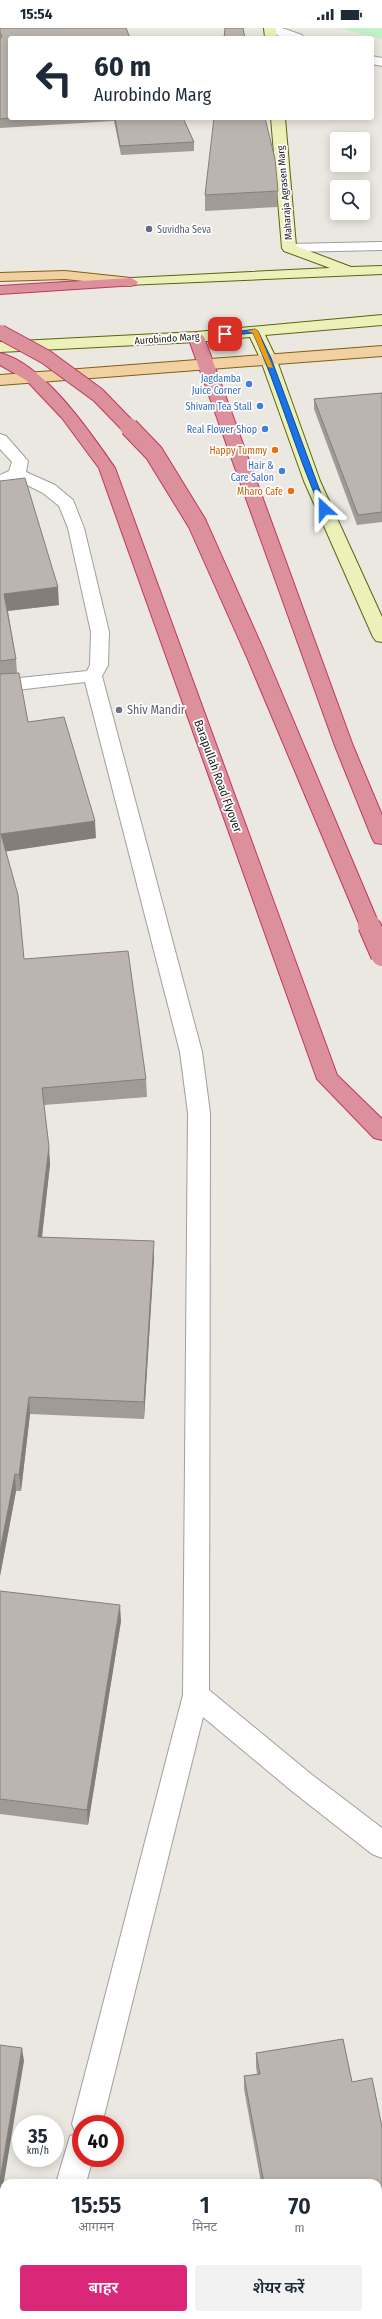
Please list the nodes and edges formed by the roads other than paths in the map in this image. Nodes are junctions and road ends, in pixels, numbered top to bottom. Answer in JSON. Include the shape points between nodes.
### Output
{"nodes":[{"id":1,"x":270,"y":28,"type":"edge"},
{"id":2,"x":292,"y":36,"type":"edge"},
{"id":3,"x":278,"y":120,"type":"edge"},
{"id":4,"x":382,"y":246,"type":"edge"},
{"id":5,"x":289,"y":248,"type":"junction"},
{"id":6,"x":382,"y":270,"type":"edge"},
{"id":7,"x":352,"y":272,"type":"junction"},
{"id":8,"x":0,"y":277,"type":"edge"},
{"id":9,"x":131,"y":282,"type":"junction"},
{"id":10,"x":0,"y":290,"type":"edge"},
{"id":11,"x":382,"y":320,"type":"edge"},
{"id":12,"x":255,"y":331,"type":"junction"},
{"id":13,"x":0,"y":332,"type":"edge"},
{"id":14,"x":196,"y":337,"type":"junction"},
{"id":15,"x":0,"y":346,"type":"edge"},
{"id":16,"x":382,"y":351,"type":"edge"},
{"id":17,"x":0,"y":358,"type":"edge"},
{"id":18,"x":268,"y":358,"type":"junction"},
{"id":19,"x":205,"y":363,"type":"junction"},
{"id":20,"x":32,"y":377,"type":"junction"},
{"id":21,"x":0,"y":380,"type":"edge"},
{"id":22,"x":0,"y":439,"type":"edge"},
{"id":23,"x":17,"y":474,"type":"junction"},
{"id":24,"x":0,"y":481,"type":"edge"},
{"id":25,"x":382,"y":637,"type":"edge"},
{"id":26,"x":94,"y":676,"type":"junction"},
{"id":27,"x":0,"y":686,"type":"edge"},
{"id":28,"x":382,"y":838,"type":"edge"},
{"id":29,"x":382,"y":955,"type":"edge"},
{"id":30,"x":382,"y":1132,"type":"edge"},
{"id":31,"x":196,"y":1695,"type":"junction"},
{"id":32,"x":382,"y":1844,"type":"edge"},
{"id":33,"x":89,"y":2115,"type":"edge"},
{"id":34,"x":75,"y":2167,"type":"edge"},
{"id":35,"x":72,"y":2179,"type":"edge"}],
"edges":[{"from":1,"to":2,"type":"street"},
{"from":3,"to":5,"type":"street","name":"Maharaja Agrasen Marg"},
{"from":4,"to":5,"type":"street"},
{"from":5,"to":7,"type":"street","name":"Maharaja Agrasen Marg"},
{"from":6,"to":7,"type":"street"},
{"from":7,"to":9,"type":"street"},
{"from":8,"to":9,"type":"main road","via":[[65,275]]},
{"from":9,"to":10,"type":"highway"},
{"from":11,"to":12,"type":"street","name":"Aurobindo Marg"},
{"from":12,"to":14,"type":"street","name":"Aurobindo Marg"},
{"from":12,"to":18,"type":"street"},
{"from":13,"to":29,"type":"highway","bridge":true,"via":[[46,357],[98,395],[154,453],[197,523],[255,653]]},
{"from":14,"to":15,"type":"street","name":"Aurobindo Marg"},
{"from":14,"to":19,"type":"highway"},
{"from":16,"to":18,"type":"main road"},
{"from":17,"to":20,"type":"highway","name":"Barapullah Road Flyover"},
{"from":18,"to":19,"type":"main road"},
{"from":18,"to":25,"type":"street","via":[[312,480]]},
{"from":19,"to":20,"type":"main road"},
{"from":19,"to":28,"type":"highway","via":[[344,746]]},
{"from":20,"to":21,"type":"main road"},
{"from":20,"to":30,"type":"highway","name":"Barapullah Road Flyover","via":[[68,415],[107,468],[328,1079]]},
{"from":22,"to":23,"type":"street","via":[[20,461]]},
{"from":23,"to":24,"type":"street"},
{"from":23,"to":26,"type":"street","via":[[50,489],[67,504],[76,528],[100,632],[99,664]]},
{"from":26,"to":27,"type":"street"},
{"from":26,"to":31,"type":"street","via":[[191,1052],[199,1113]]},
{"from":31,"to":32,"type":"street","via":[[302,1783]]},
{"from":31,"to":33,"type":"street"},
{"from":34,"to":35,"type":"street"}]}
